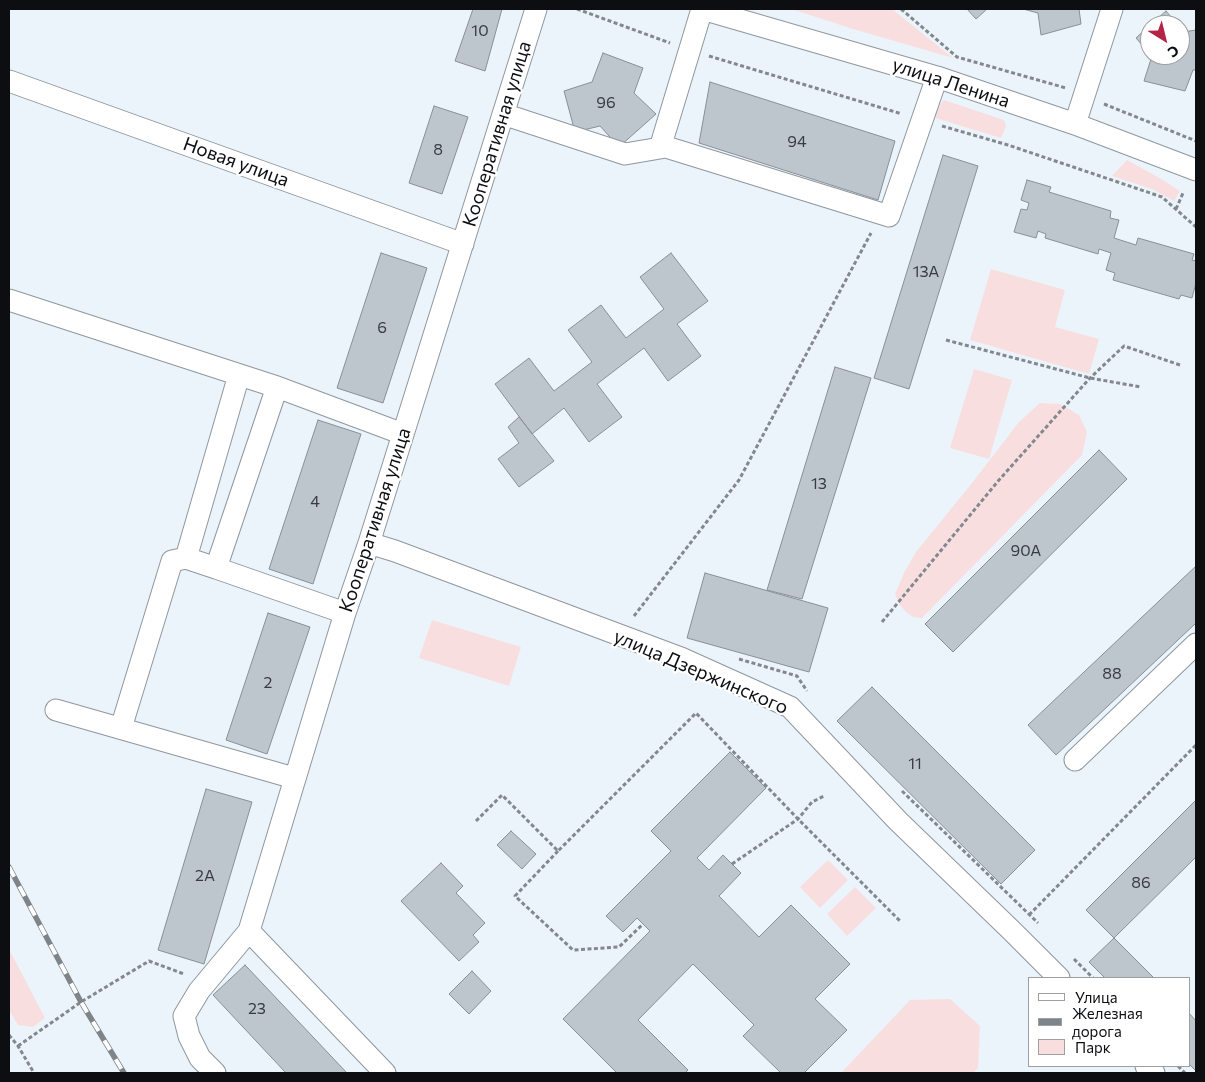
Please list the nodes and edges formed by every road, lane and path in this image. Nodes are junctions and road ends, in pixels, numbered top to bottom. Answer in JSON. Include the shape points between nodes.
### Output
{"nodes":[{"id":1,"x":536,"y":9,"type":"edge"},
{"id":2,"x":577,"y":9,"type":"edge"},
{"id":3,"x":702,"y":9,"type":"edge"},
{"id":4,"x":901,"y":9,"type":"edge"},
{"id":5,"x":1112,"y":9,"type":"edge"},
{"id":6,"x":690,"y":50,"type":"junction"},
{"id":7,"x":937,"y":77,"type":"junction"},
{"id":8,"x":9,"y":81,"type":"edge"},
{"id":9,"x":1084,"y":96,"type":"junction"},
{"id":10,"x":503,"y":114,"type":"junction"},
{"id":11,"x":922,"y":120,"type":"junction"},
{"id":12,"x":1075,"y":124,"type":"junction"},
{"id":13,"x":1196,"y":141,"type":"edge"},
{"id":14,"x":660,"y":148,"type":"junction"},
{"id":15,"x":1196,"y":170,"type":"edge"},
{"id":16,"x":1183,"y":193,"type":"dead end"},
{"id":17,"x":1176,"y":209,"type":"junction"},
{"id":18,"x":881,"y":214,"type":"junction"},
{"id":19,"x":1196,"y":227,"type":"edge"},
{"id":20,"x":463,"y":244,"type":"junction"},
{"id":21,"x":9,"y":300,"type":"edge"},
{"id":22,"x":946,"y":340,"type":"dead end"},
{"id":23,"x":1180,"y":365,"type":"dead end"},
{"id":24,"x":239,"y":375,"type":"junction"},
{"id":25,"x":1090,"y":378,"type":"junction"},
{"id":26,"x":277,"y":387,"type":"junction"},
{"id":27,"x":1140,"y":387,"type":"dead end"},
{"id":28,"x":403,"y":434,"type":"junction"},
{"id":29,"x":369,"y":543,"type":"junction"},
{"id":30,"x":186,"y":558,"type":"junction"},
{"id":31,"x":216,"y":568,"type":"junction"},
{"id":32,"x":345,"y":613,"type":"junction"},
{"id":33,"x":634,"y":616,"type":"dead end"},
{"id":34,"x":882,"y":622,"type":"dead end"},
{"id":35,"x":1196,"y":644,"type":"edge"},
{"id":36,"x":56,"y":710,"type":"dead end"},
{"id":37,"x":121,"y":728,"type":"junction"},
{"id":38,"x":1196,"y":745,"type":"edge"},
{"id":39,"x":1075,"y":760,"type":"dead end"},
{"id":40,"x":294,"y":778,"type":"junction"},
{"id":41,"x":824,"y":796,"type":"dead end"},
{"id":42,"x":798,"y":819,"type":"junction"},
{"id":43,"x":476,"y":821,"type":"dead end"},
{"id":44,"x":558,"y":851,"type":"junction"},
{"id":45,"x":732,"y":864,"type":"dead end"},
{"id":46,"x":901,"y":922,"type":"dead end"},
{"id":47,"x":643,"y":924,"type":"dead end"},
{"id":48,"x":249,"y":931,"type":"junction"},
{"id":49,"x":1012,"y":931,"type":"junction"},
{"id":50,"x":191,"y":977,"type":"dead end"},
{"id":51,"x":1058,"y":977,"type":"edge"},
{"id":52,"x":9,"y":1035,"type":"edge"},
{"id":53,"x":18,"y":1046,"type":"junction"},
{"id":54,"x":34,"y":1073,"type":"edge"},
{"id":55,"x":215,"y":1073,"type":"edge"},
{"id":56,"x":385,"y":1073,"type":"edge"}],
"edges":[{"from":1,"to":10,"type":"street","name":"Кооперативная улица"},
{"from":2,"to":6,"type":"path"},
{"from":3,"to":6,"type":"street"},
{"from":3,"to":7,"type":"street","name":"улица Ленина"},
{"from":4,"to":9,"type":"path","via":[[957,57]]},
{"from":5,"to":9,"type":"street"},
{"from":6,"to":11,"type":"path"},
{"from":6,"to":14,"type":"street"},
{"from":7,"to":11,"type":"street"},
{"from":7,"to":12,"type":"street","name":"улица Ленина"},
{"from":8,"to":20,"type":"street","name":"Новая улица"},
{"from":9,"to":12,"type":"street"},
{"from":9,"to":13,"type":"path"},
{"from":10,"to":14,"type":"street","via":[[625,154]]},
{"from":10,"to":20,"type":"street","name":"Кооперативная улица"},
{"from":11,"to":17,"type":"path","via":[[1162,197]]},
{"from":11,"to":18,"type":"street","via":[[889,216]]},
{"from":12,"to":15,"type":"street","name":"улица Ленина"},
{"from":14,"to":18,"type":"street","via":[[684,152]]},
{"from":16,"to":17,"type":"path"},
{"from":17,"to":19,"type":"path"},
{"from":18,"to":33,"type":"path","via":[[739,480]]},
{"from":20,"to":28,"type":"street","name":"Кооперативная улица"},
{"from":21,"to":24,"type":"street"},
{"from":22,"to":25,"type":"path"},
{"from":23,"to":25,"type":"path","via":[[1124,346]]},
{"from":24,"to":26,"type":"street"},
{"from":24,"to":30,"type":"street"},
{"from":25,"to":27,"type":"path"},
{"from":25,"to":34,"type":"path"},
{"from":26,"to":28,"type":"street"},
{"from":26,"to":31,"type":"street"},
{"from":28,"to":29,"type":"street","name":"Кооперативная улица"},
{"from":29,"to":32,"type":"street","name":"Кооперативная улица"},
{"from":29,"to":49,"type":"street","name":"улица Дзержинского","via":[[680,658],[790,707],[898,821]]},
{"from":30,"to":31,"type":"street"},
{"from":30,"to":37,"type":"street","via":[[172,561]]},
{"from":31,"to":32,"type":"street"},
{"from":32,"to":40,"type":"street","name":"Кооперативная улица"},
{"from":35,"to":39,"type":"street"},
{"from":36,"to":37,"type":"street"},
{"from":37,"to":40,"type":"street"},
{"from":38,"to":49,"type":"path"},
{"from":40,"to":48,"type":"street","name":"Кооперативная улица"},
{"from":41,"to":42,"type":"path","via":[[812,802]]},
{"from":42,"to":44,"type":"path","via":[[696,712]]},
{"from":42,"to":45,"type":"path"},
{"from":42,"to":46,"type":"path"},
{"from":43,"to":44,"type":"path","via":[[502,795]]},
{"from":44,"to":47,"type":"path","via":[[515,896],[573,950],[619,947]]},
{"from":48,"to":55,"type":"street","name":"Кооперативная улица","via":[[184,1016],[200,1058]]},
{"from":48,"to":56,"type":"street"},
{"from":49,"to":51,"type":"street","name":"улица Дзержинского"},
{"from":50,"to":53,"type":"path","via":[[149,962],[81,1002]]},
{"from":52,"to":53,"type":"path"},
{"from":53,"to":54,"type":"path"}]}
